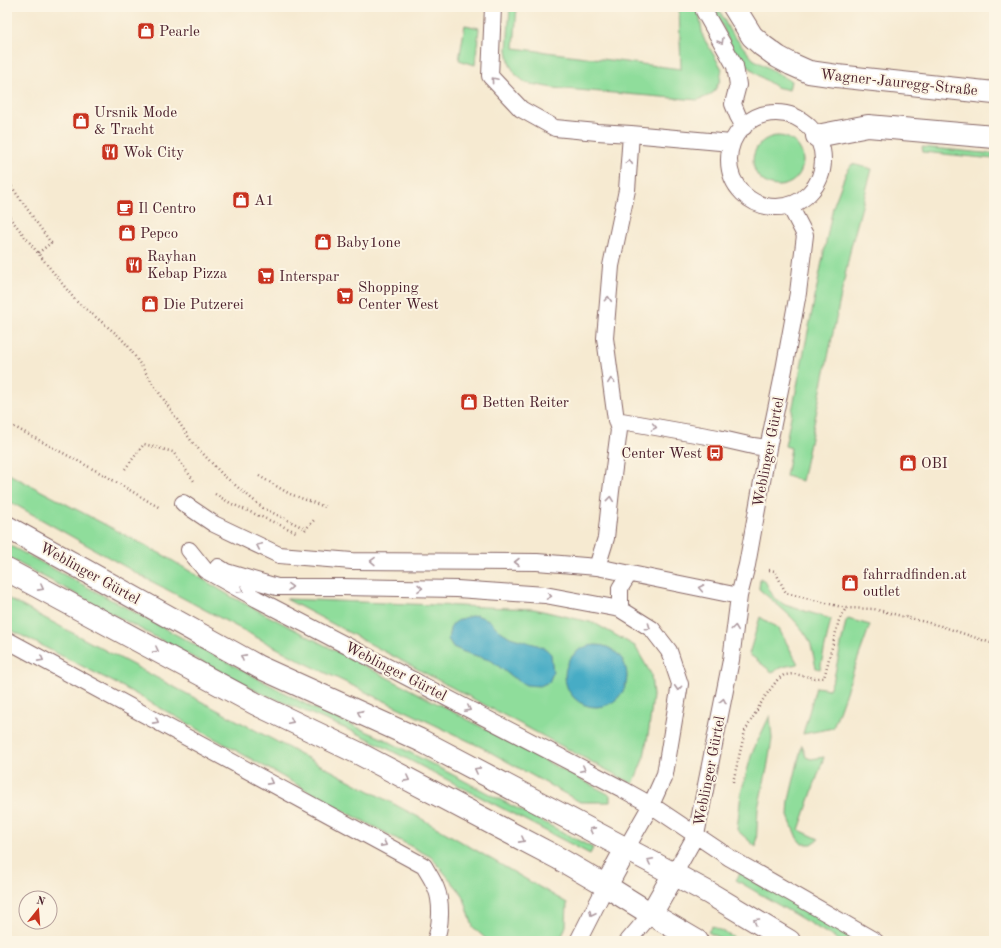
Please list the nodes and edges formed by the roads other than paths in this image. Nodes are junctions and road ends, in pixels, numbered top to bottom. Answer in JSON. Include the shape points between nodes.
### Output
{"nodes":[{"id":1,"x":493,"y":7,"type":"edge"},
{"id":2,"x":703,"y":7,"type":"edge"},
{"id":3,"x":734,"y":7,"type":"edge"},
{"id":4,"x":994,"y":93,"type":"edge"},
{"id":5,"x":744,"y":127,"type":"junction"},
{"id":6,"x":631,"y":134,"type":"junction"},
{"id":7,"x":817,"y":136,"type":"junction"},
{"id":8,"x":994,"y":137,"type":"edge"},
{"id":9,"x":731,"y":143,"type":"junction"},
{"id":10,"x":790,"y":206,"type":"junction"},
{"id":11,"x":616,"y":420,"type":"junction"},
{"id":12,"x":768,"y":448,"type":"junction"},
{"id":13,"x":183,"y":503,"type":"dead end"},
{"id":14,"x":7,"y":527,"type":"edge"},
{"id":15,"x":597,"y":567,"type":"junction"},
{"id":16,"x":7,"y":570,"type":"edge"},
{"id":17,"x":629,"y":574,"type":"junction"},
{"id":18,"x":739,"y":596,"type":"junction"},
{"id":19,"x":620,"y":609,"type":"junction"},
{"id":20,"x":7,"y":640,"type":"edge"},
{"id":21,"x":651,"y":805,"type":"junction"},
{"id":22,"x":696,"y":835,"type":"junction"},
{"id":23,"x":626,"y":849,"type":"junction"},
{"id":24,"x":674,"y":874,"type":"junction"},
{"id":25,"x":606,"y":886,"type":"junction"},
{"id":26,"x":650,"y":914,"type":"junction"},
{"id":27,"x":435,"y":941,"type":"edge"},
{"id":28,"x":578,"y":941,"type":"edge"},
{"id":29,"x":628,"y":941,"type":"edge"},
{"id":30,"x":697,"y":941,"type":"edge"},
{"id":31,"x":789,"y":941,"type":"edge"},
{"id":32,"x":875,"y":941,"type":"edge"}],
"edges":[{"from":6,"to":1,"type":"lane","one_way":true,"via":[[555,128],[520,109],[490,76]]},
{"from":2,"to":5,"type":"lane","one_way":true,"via":[[735,66],[738,85],[733,104]]},
{"from":3,"to":4,"type":"main road","name":"Wagner-Jauregg-Straße","via":[[752,36],[763,46],[778,57],[809,72]]},
{"from":5,"to":7,"type":"lane","via":[[754,118],[767,113],[781,113],[807,125]]},
{"from":5,"to":9,"type":"lane"},
{"from":6,"to":9,"type":"lane"},
{"from":11,"to":6,"type":"lane","one_way":true,"via":[[605,338],[612,266],[627,190]]},
{"from":7,"to":8,"type":"main road","via":[[868,126]]},
{"from":7,"to":10,"type":"lane","via":[[823,157],[820,178],[808,195]]},
{"from":9,"to":10,"type":"lane","via":[[729,164],[735,184],[749,199],[769,207]]},
{"from":10,"to":12,"type":"lane","name":"Weblinger Gürtel","via":[[805,235],[785,368]]},
{"from":11,"to":12,"type":"lane","one_way":true},
{"from":15,"to":11,"type":"lane","one_way":true,"via":[[606,538],[619,430]]},
{"from":12,"to":18,"type":"lane","name":"Weblinger Gürtel"},
{"from":15,"to":13,"type":"lane","one_way":true,"via":[[537,562],[352,561],[279,555],[214,524]]},
{"from":23,"to":14,"type":"main road","name":"Weblinger Gürtel","one_way":true,"via":[[420,740],[259,667]]},
{"from":15,"to":17,"type":"lane"},
{"from":16,"to":25,"type":"main road","one_way":true,"via":[[256,704],[358,753]]},
{"from":18,"to":17,"type":"lane","one_way":true},
{"from":17,"to":19,"type":"lane","via":[[620,588]]},
{"from":22,"to":18,"type":"lane","name":"Weblinger Gürtel","one_way":true,"via":[[731,660]]},
{"from":19,"to":21,"type":"lane","one_way":true,"via":[[652,629],[669,651],[680,684],[665,774]]},
{"from":19,"to":21,"type":"lane","name":"Weblinger Gürtel","via":[[545,596],[457,589],[277,587],[226,572],[189,550],[205,570],[257,600]]},
{"from":20,"to":27,"type":"lane","one_way":true,"via":[[424,866],[437,888],[441,910]]},
{"from":21,"to":22,"type":"lane","name":"Weblinger Gürtel"},
{"from":21,"to":23,"type":"lane"},
{"from":22,"to":24,"type":"lane"},
{"from":22,"to":32,"type":"lane","via":[[730,858]]},
{"from":24,"to":23,"type":"main road","name":"Weblinger Gürtel","one_way":true},
{"from":23,"to":25,"type":"main road"},
{"from":24,"to":26,"type":"main road"},
{"from":31,"to":24,"type":"main road","name":"Weblinger Gürtel","one_way":true},
{"from":25,"to":26,"type":"main road"},
{"from":25,"to":28,"type":"lane","one_way":true},
{"from":26,"to":29,"type":"lane"},
{"from":26,"to":30,"type":"main road"}]}
